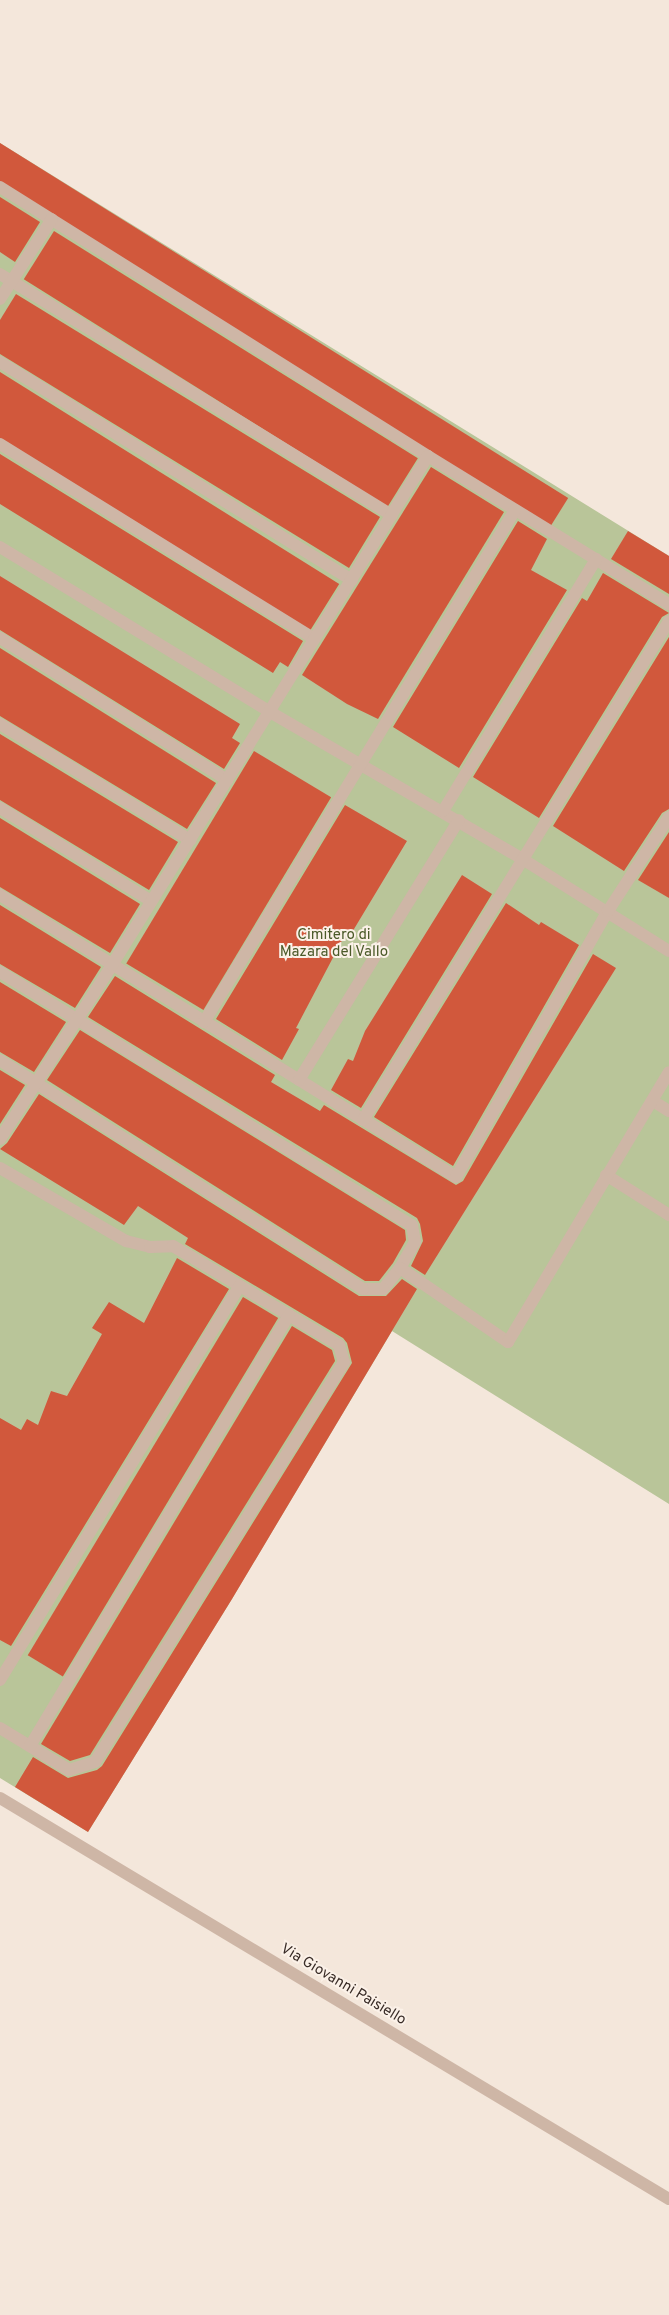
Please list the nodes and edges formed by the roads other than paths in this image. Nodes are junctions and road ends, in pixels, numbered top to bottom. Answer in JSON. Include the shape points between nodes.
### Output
{"nodes":[{"id":1,"x":0,"y":187,"type":"edge"},
{"id":2,"x":52,"y":219,"type":"junction"},
{"id":3,"x":0,"y":274,"type":"edge"},
{"id":4,"x":12,"y":281,"type":"junction"},
{"id":5,"x":0,"y":299,"type":"edge"},
{"id":6,"x":0,"y":362,"type":"edge"},
{"id":7,"x":0,"y":444,"type":"edge"},
{"id":8,"x":428,"y":456,"type":"junction"},
{"id":9,"x":515,"y":510,"type":"junction"},
{"id":10,"x":392,"y":515,"type":"junction"},
{"id":11,"x":0,"y":547,"type":"edge"},
{"id":12,"x":596,"y":559,"type":"junction"},
{"id":13,"x":352,"y":580,"type":"junction"},
{"id":14,"x":669,"y":604,"type":"edge"},
{"id":15,"x":669,"y":620,"type":"edge"},
{"id":16,"x":0,"y":638,"type":"edge"},
{"id":17,"x":315,"y":639,"type":"junction"},
{"id":18,"x":270,"y":712,"type":"junction"},
{"id":19,"x":0,"y":724,"type":"edge"},
{"id":20,"x":361,"y":764,"type":"junction"},
{"id":21,"x":227,"y":780,"type":"junction"},
{"id":22,"x":0,"y":808,"type":"edge"},
{"id":23,"x":443,"y":811,"type":"junction"},
{"id":24,"x":669,"y":817,"type":"edge"},
{"id":25,"x":459,"y":820,"type":"junction"},
{"id":26,"x":190,"y":840,"type":"junction"},
{"id":27,"x":524,"y":860,"type":"junction"},
{"id":28,"x":0,"y":895,"type":"edge"},
{"id":29,"x":151,"y":901,"type":"junction"},
{"id":30,"x":608,"y":911,"type":"junction"},
{"id":31,"x":669,"y":951,"type":"edge"},
{"id":32,"x":112,"y":965,"type":"junction"},
{"id":33,"x":0,"y":972,"type":"edge"},
{"id":34,"x":76,"y":1019,"type":"junction"},
{"id":35,"x":204,"y":1022,"type":"junction"},
{"id":36,"x":0,"y":1060,"type":"edge"},
{"id":37,"x":669,"y":1072,"type":"edge"},
{"id":38,"x":299,"y":1080,"type":"junction"},
{"id":39,"x":35,"y":1082,"type":"junction"},
{"id":40,"x":652,"y":1101,"type":"junction"},
{"id":41,"x":669,"y":1111,"type":"edge"},
{"id":42,"x":363,"y":1120,"type":"junction"},
{"id":43,"x":0,"y":1139,"type":"edge"},
{"id":44,"x":0,"y":1168,"type":"edge"},
{"id":45,"x":606,"y":1175,"type":"junction"},
{"id":46,"x":669,"y":1215,"type":"edge"},
{"id":47,"x":400,"y":1268,"type":"junction"},
{"id":48,"x":240,"y":1286,"type":"junction"},
{"id":49,"x":289,"y":1315,"type":"junction"},
{"id":50,"x":0,"y":1680,"type":"edge"},
{"id":51,"x":0,"y":1728,"type":"edge"},
{"id":52,"x":30,"y":1746,"type":"junction"},
{"id":53,"x":0,"y":1798,"type":"edge"},
{"id":54,"x":669,"y":2199,"type":"edge"}],
"edges":[{"from":1,"to":2,"type":"street"},
{"from":2,"to":4,"type":"street"},
{"from":2,"to":8,"type":"street"},
{"from":3,"to":4,"type":"street"},
{"from":4,"to":5,"type":"street"},
{"from":4,"to":10,"type":"street"},
{"from":6,"to":13,"type":"street"},
{"from":7,"to":17,"type":"street"},
{"from":8,"to":9,"type":"street"},
{"from":8,"to":10,"type":"street"},
{"from":9,"to":12,"type":"street"},
{"from":9,"to":20,"type":"street"},
{"from":10,"to":13,"type":"street"},
{"from":11,"to":18,"type":"street"},
{"from":12,"to":14,"type":"street"},
{"from":12,"to":23,"type":"street"},
{"from":13,"to":17,"type":"street"},
{"from":15,"to":27,"type":"street"},
{"from":16,"to":21,"type":"street"},
{"from":17,"to":18,"type":"street"},
{"from":18,"to":20,"type":"street"},
{"from":18,"to":21,"type":"street"},
{"from":19,"to":26,"type":"street"},
{"from":20,"to":23,"type":"street"},
{"from":20,"to":35,"type":"street"},
{"from":21,"to":26,"type":"street"},
{"from":22,"to":29,"type":"street"},
{"from":23,"to":25,"type":"street"},
{"from":24,"to":30,"type":"street"},
{"from":25,"to":27,"type":"street"},
{"from":25,"to":38,"type":"street"},
{"from":26,"to":29,"type":"street"},
{"from":27,"to":30,"type":"street"},
{"from":27,"to":42,"type":"street"},
{"from":28,"to":32,"type":"street"},
{"from":29,"to":32,"type":"street"},
{"from":30,"to":31,"type":"street"},
{"from":30,"to":42,"type":"street","via":[[456,1177]]},
{"from":32,"to":34,"type":"street"},
{"from":32,"to":35,"type":"street"},
{"from":33,"to":34,"type":"street"},
{"from":34,"to":39,"type":"street"},
{"from":34,"to":47,"type":"street","via":[[412,1225],[414,1242]]},
{"from":35,"to":38,"type":"street"},
{"from":36,"to":39,"type":"street"},
{"from":37,"to":40,"type":"street"},
{"from":38,"to":42,"type":"street"},
{"from":39,"to":43,"type":"street"},
{"from":39,"to":47,"type":"street","via":[[363,1290],[383,1289]]},
{"from":40,"to":41,"type":"street"},
{"from":40,"to":45,"type":"street"},
{"from":44,"to":48,"type":"street","via":[[126,1241],[150,1247],[173,1246]]},
{"from":45,"to":46,"type":"street"},
{"from":45,"to":47,"type":"street","via":[[508,1342]]},
{"from":48,"to":49,"type":"street"},
{"from":48,"to":50,"type":"street"},
{"from":49,"to":52,"type":"street"},
{"from":49,"to":52,"type":"street","via":[[339,1345],[344,1362],[95,1762],[69,1770]]},
{"from":51,"to":52,"type":"street"},
{"from":53,"to":54,"type":"street","name":"Via Giovanni Paisiello"}]}
